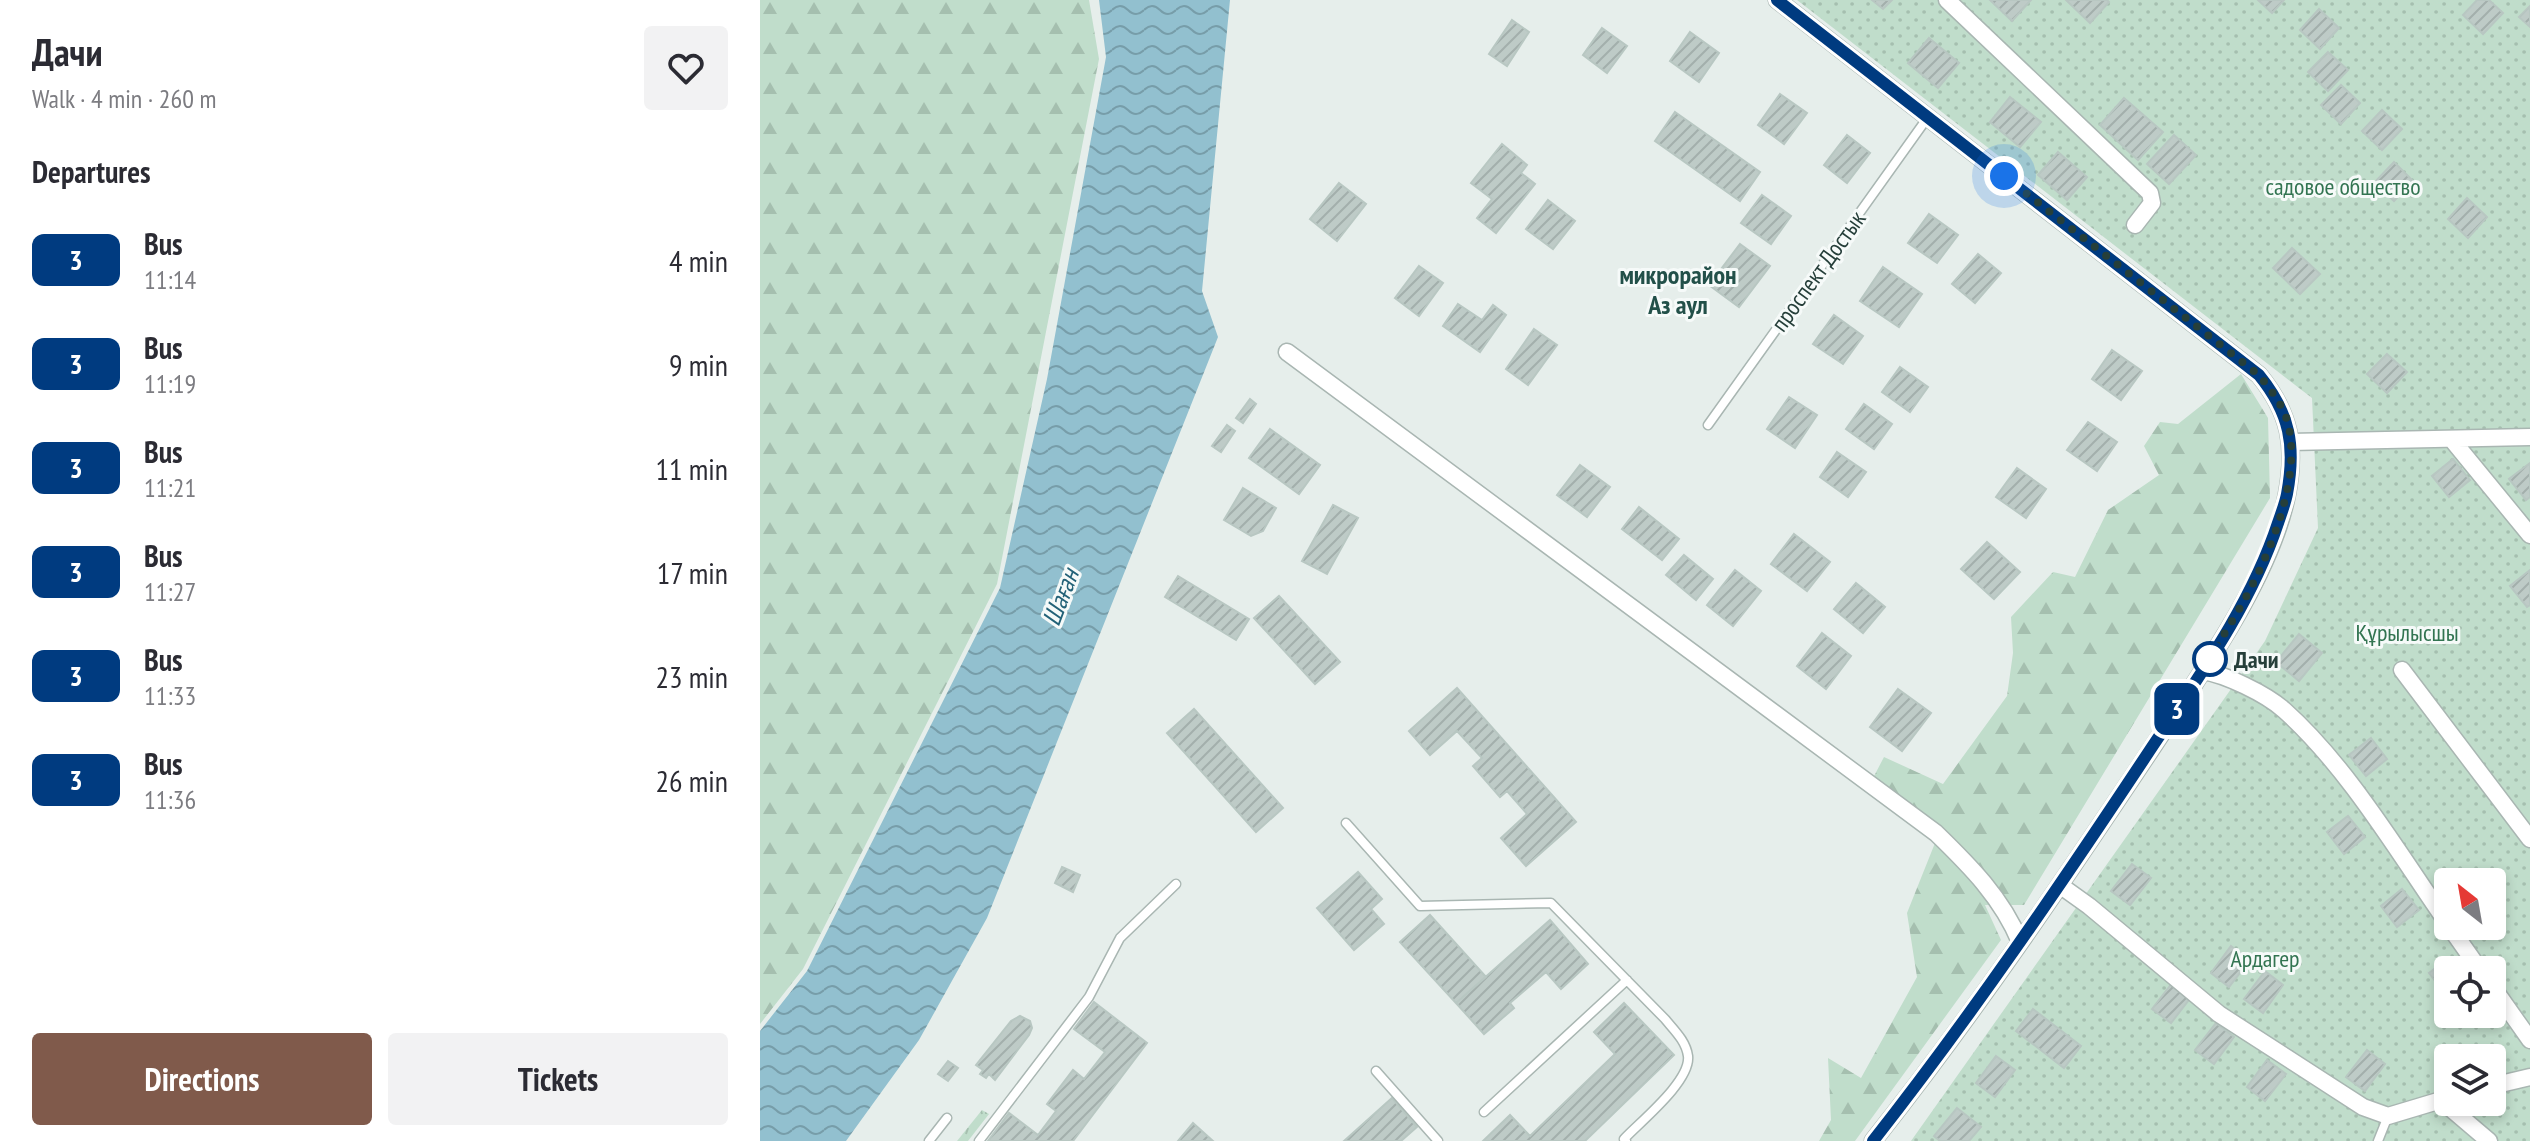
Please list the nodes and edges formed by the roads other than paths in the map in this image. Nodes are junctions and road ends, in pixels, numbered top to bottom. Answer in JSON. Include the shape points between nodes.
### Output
{"nodes":[{"id":1,"x":1777,"y":0,"type":"edge"},
{"id":2,"x":1947,"y":0,"type":"edge"},
{"id":3,"x":1928,"y":117,"type":"junction"},
{"id":4,"x":2135,"y":225,"type":"dead end"},
{"id":5,"x":1287,"y":352,"type":"dead end"},
{"id":6,"x":1708,"y":425,"type":"dead end"},
{"id":7,"x":2530,"y":437,"type":"edge"},
{"id":8,"x":2453,"y":441,"type":"junction"},
{"id":9,"x":2290,"y":442,"type":"junction"},
{"id":10,"x":2530,"y":535,"type":"edge"},
{"id":11,"x":2402,"y":670,"type":"dead end"},
{"id":12,"x":2202,"y":671,"type":"junction"},
{"id":13,"x":1346,"y":823,"type":"dead end"},
{"id":14,"x":2530,"y":839,"type":"edge"},
{"id":15,"x":1176,"y":884,"type":"dead end"},
{"id":16,"x":2061,"y":886,"type":"junction"},
{"id":17,"x":2434,"y":904,"type":"edge"},
{"id":18,"x":2020,"y":942,"type":"junction"},
{"id":19,"x":1627,"y":980,"type":"junction"},
{"id":20,"x":2506,"y":1006,"type":"edge"},
{"id":21,"x":2530,"y":1040,"type":"edge"},
{"id":22,"x":1376,"y":1071,"type":"dead end"},
{"id":23,"x":2530,"y":1077,"type":"edge"},
{"id":24,"x":2506,"y":1083,"type":"edge"},
{"id":25,"x":2434,"y":1103,"type":"edge"},
{"id":26,"x":1484,"y":1112,"type":"dead end"},
{"id":27,"x":2388,"y":1116,"type":"junction"},
{"id":28,"x":2462,"y":1116,"type":"edge"},
{"id":29,"x":947,"y":1118,"type":"dead end"},
{"id":30,"x":929,"y":1141,"type":"edge"},
{"id":31,"x":979,"y":1141,"type":"edge"},
{"id":32,"x":1438,"y":1141,"type":"edge"},
{"id":33,"x":1626,"y":1141,"type":"edge"},
{"id":34,"x":1873,"y":1141,"type":"edge"},
{"id":35,"x":2378,"y":1141,"type":"edge"},
{"id":36,"x":2489,"y":1141,"type":"edge"}],
"edges":[{"from":1,"to":3,"type":"street"},
{"from":2,"to":4,"type":"street","via":[[2150,193],[2152,203]]},
{"from":3,"to":6,"type":"lane","name":"проспект Достык"},
{"from":3,"to":9,"type":"street","via":[[2259,375],[2287,419]]},
{"from":5,"to":18,"type":"street","via":[[1936,833],[1976,872],[2009,915]]},
{"from":7,"to":8,"type":"street"},
{"from":8,"to":9,"type":"street"},
{"from":8,"to":10,"type":"street"},
{"from":9,"to":12,"type":"street","via":[[2287,494],[2269,550]]},
{"from":11,"to":14,"type":"street"},
{"from":12,"to":16,"type":"street"},
{"from":12,"to":17,"type":"street","via":[[2222,674],[2282,708],[2338,768]]},
{"from":13,"to":19,"type":"lane","via":[[1420,906],[1551,903]]},
{"from":15,"to":31,"type":"lane","via":[[1120,938],[1089,997]]},
{"from":16,"to":18,"type":"street"},
{"from":16,"to":27,"type":"street","via":[[2219,1014],[2363,1107]]},
{"from":18,"to":34,"type":"street"},
{"from":19,"to":26,"type":"lane"},
{"from":19,"to":33,"type":"lane","via":[[1681,1038],[1688,1057],[1684,1077]]},
{"from":20,"to":21,"type":"street"},
{"from":22,"to":32,"type":"lane"},
{"from":23,"to":24,"type":"street"},
{"from":25,"to":27,"type":"street"},
{"from":27,"to":35,"type":"lane"},
{"from":28,"to":36,"type":"street"},
{"from":29,"to":30,"type":"lane"}]}
